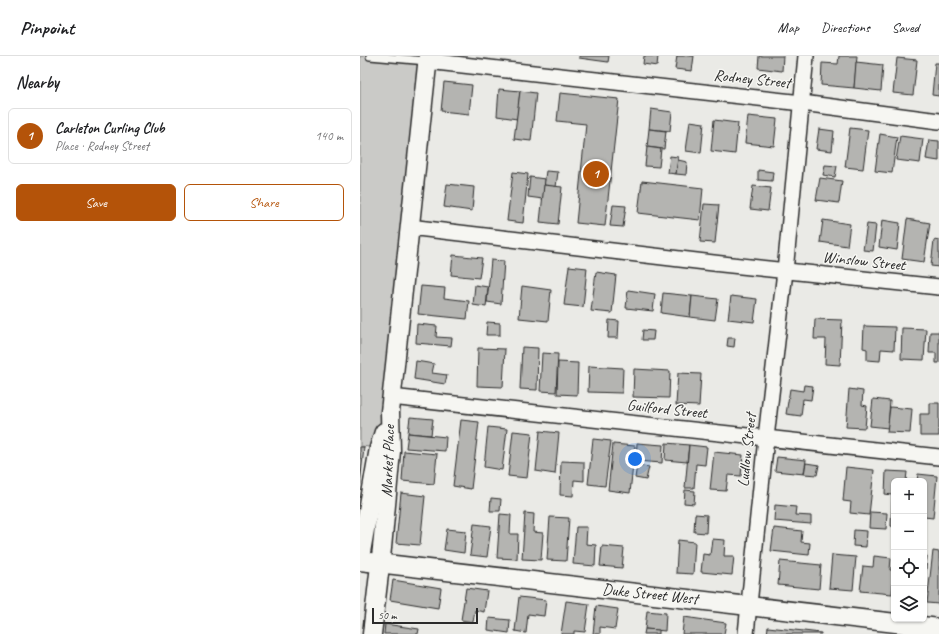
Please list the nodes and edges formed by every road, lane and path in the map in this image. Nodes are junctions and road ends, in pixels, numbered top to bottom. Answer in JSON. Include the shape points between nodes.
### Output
{"nodes":[{"id":1,"x":370,"y":56,"type":"edge"},
{"id":2,"x":806,"y":56,"type":"edge"},
{"id":3,"x":428,"y":59,"type":"edge"},
{"id":4,"x":802,"y":103,"type":"junction"},
{"id":5,"x":939,"y":120,"type":"edge"},
{"id":6,"x":410,"y":227,"type":"junction"},
{"id":7,"x":785,"y":271,"type":"junction"},
{"id":8,"x":939,"y":287,"type":"edge"},
{"id":9,"x":390,"y":404,"type":"junction"},
{"id":10,"x":766,"y":438,"type":"junction"},
{"id":11,"x":939,"y":457,"type":"edge"},
{"id":12,"x":360,"y":558,"type":"edge"},
{"id":13,"x":360,"y":561,"type":"edge"},
{"id":14,"x":381,"y":564,"type":"junction"},
{"id":15,"x":749,"y":605,"type":"junction"},
{"id":16,"x":939,"y":628,"type":"edge"},
{"id":17,"x":372,"y":634,"type":"edge"},
{"id":18,"x":746,"y":634,"type":"edge"}],
"edges":[{"from":1,"to":3,"type":"lane","name":"Rodney Street"},
{"from":2,"to":4,"type":"street","name":"Ludlow Street"},
{"from":3,"to":4,"type":"street","name":"Rodney Street"},
{"from":3,"to":6,"type":"street"},
{"from":4,"to":5,"type":"street","name":"Rodney Street"},
{"from":4,"to":7,"type":"street","name":"Ludlow Street"},
{"from":6,"to":7,"type":"street","name":"Winslow Street"},
{"from":6,"to":9,"type":"street"},
{"from":7,"to":8,"type":"street","name":"Winslow Street"},
{"from":7,"to":10,"type":"street","name":"Ludlow Street"},
{"from":9,"to":10,"type":"street","name":"Guilford Street"},
{"from":9,"to":12,"type":"street","name":"Market Place","via":[[379,448]]},
{"from":9,"to":14,"type":"street","name":"Market Place","via":[[391,451]]},
{"from":10,"to":11,"type":"street","name":"Guilford Street"},
{"from":10,"to":15,"type":"street","name":"Ludlow Street"},
{"from":13,"to":14,"type":"street","name":"Duke Street West"},
{"from":14,"to":15,"type":"street","name":"Duke Street West"},
{"from":14,"to":17,"type":"street","name":"Market Place"},
{"from":15,"to":16,"type":"street","name":"Duke Street West"},
{"from":15,"to":18,"type":"street","name":"Ludlow Street"}]}
